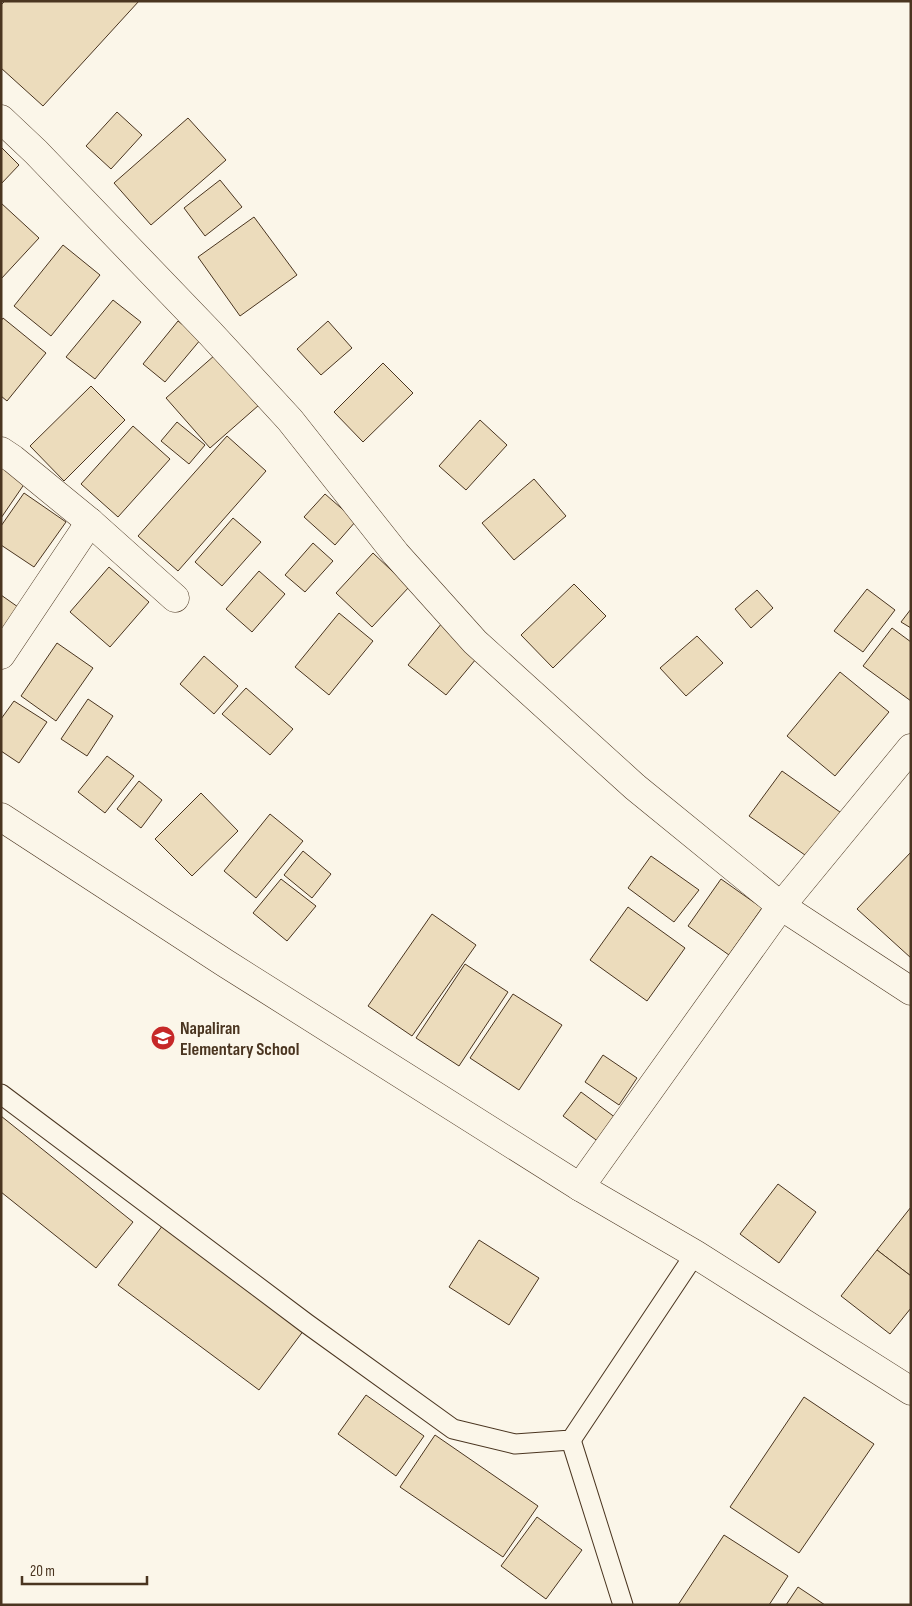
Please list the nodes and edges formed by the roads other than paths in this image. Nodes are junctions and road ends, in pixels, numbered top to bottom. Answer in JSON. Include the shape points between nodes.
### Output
{"nodes":[{"id":1,"x":1,"y":119,"type":"edge"},
{"id":2,"x":1,"y":451,"type":"edge"},
{"id":3,"x":90,"y":522,"type":"junction"},
{"id":4,"x":175,"y":598,"type":"dead end"},
{"id":5,"x":1,"y":655,"type":"edge"},
{"id":6,"x":911,"y":748,"type":"edge"},
{"id":7,"x":1,"y":817,"type":"edge"},
{"id":8,"x":781,"y":906,"type":"junction"},
{"id":9,"x":911,"y":991,"type":"edge"},
{"id":10,"x":1,"y":1094,"type":"edge"},
{"id":11,"x":580,"y":1187,"type":"junction"},
{"id":12,"x":695,"y":1254,"type":"junction"},
{"id":13,"x":909,"y":1385,"type":"edge"},
{"id":14,"x":571,"y":1440,"type":"junction"},
{"id":15,"x":623,"y":1605,"type":"edge"}],
"edges":[{"from":1,"to":8,"type":"street","via":[[204,326],[290,420],[396,554],[475,642],[635,787]]},
{"from":2,"to":3,"type":"street"},
{"from":3,"to":4,"type":"street"},
{"from":3,"to":5,"type":"street"},
{"from":6,"to":8,"type":"street"},
{"from":7,"to":11,"type":"street"},
{"from":8,"to":9,"type":"street"},
{"from":8,"to":11,"type":"street"},
{"from":10,"to":14,"type":"lane","via":[[306,1323],[453,1428],[515,1444]]},
{"from":11,"to":12,"type":"street"},
{"from":12,"to":13,"type":"street"},
{"from":12,"to":14,"type":"lane"},
{"from":14,"to":15,"type":"lane"}]}
